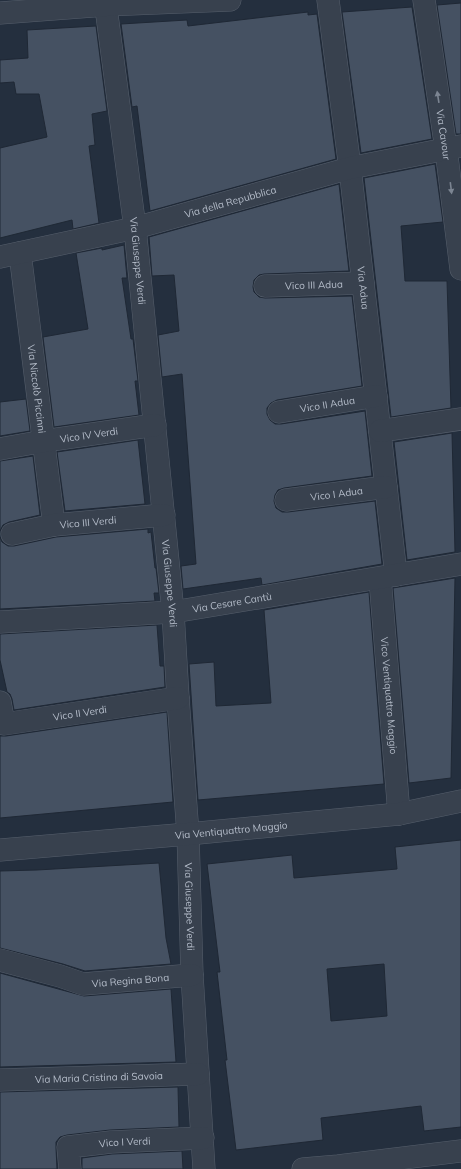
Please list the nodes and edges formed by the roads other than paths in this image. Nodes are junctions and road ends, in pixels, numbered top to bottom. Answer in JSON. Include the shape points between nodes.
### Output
{"nodes":[{"id":1,"x":230,"y":0,"type":"edge"},
{"id":2,"x":328,"y":0,"type":"edge"},
{"id":3,"x":424,"y":0,"type":"edge"},
{"id":4,"x":106,"y":3,"type":"edge"},
{"id":5,"x":0,"y":13,"type":"edge"},
{"id":6,"x":453,"y":147,"type":"edge"},
{"id":7,"x":350,"y":168,"type":"junction"},
{"id":8,"x":135,"y":228,"type":"junction"},
{"id":9,"x":10,"y":255,"type":"edge"},
{"id":10,"x":461,"y":269,"type":"edge"},
{"id":11,"x":363,"y":283,"type":"junction"},
{"id":12,"x":265,"y":286,"type":"dead end"},
{"id":13,"x":376,"y":396,"type":"junction"},
{"id":14,"x":279,"y":412,"type":"dead end"},
{"id":15,"x":461,"y":420,"type":"edge"},
{"id":16,"x":155,"y":425,"type":"junction"},
{"id":17,"x":380,"y":431,"type":"junction"},
{"id":18,"x":44,"y":441,"type":"junction"},
{"id":19,"x":0,"y":449,"type":"edge"},
{"id":20,"x":386,"y":487,"type":"junction"},
{"id":21,"x":286,"y":500,"type":"dead end"},
{"id":22,"x":164,"y":515,"type":"junction"},
{"id":23,"x":54,"y":525,"type":"junction"},
{"id":24,"x":12,"y":534,"type":"dead end"},
{"id":25,"x":461,"y":564,"type":"edge"},
{"id":26,"x":388,"y":576,"type":"junction"},
{"id":27,"x":174,"y":612,"type":"junction"},
{"id":28,"x":0,"y":622,"type":"edge"},
{"id":29,"x":178,"y":698,"type":"junction"},
{"id":30,"x":0,"y":702,"type":"edge"},
{"id":31,"x":461,"y":801,"type":"edge"},
{"id":32,"x":400,"y":814,"type":"junction"},
{"id":33,"x":188,"y":834,"type":"junction"},
{"id":34,"x":0,"y":850,"type":"edge"},
{"id":35,"x":0,"y":960,"type":"edge"},
{"id":36,"x":192,"y":975,"type":"junction"},
{"id":37,"x":198,"y":1074,"type":"junction"},
{"id":38,"x":0,"y":1080,"type":"edge"},
{"id":39,"x":202,"y":1138,"type":"junction"},
{"id":40,"x":461,"y":1151,"type":"edge"},
{"id":41,"x":338,"y":1168,"type":"edge"},
{"id":42,"x":70,"y":1169,"type":"edge"},
{"id":43,"x":204,"y":1169,"type":"edge"},
{"id":44,"x":303,"y":1169,"type":"edge"}],
"edges":[{"from":1,"to":4,"type":"street"},
{"from":2,"to":7,"type":"street","name":"Via Adua"},
{"from":6,"to":3,"type":"street","name":"Via Cavour","one_way":true},
{"from":4,"to":5,"type":"street"},
{"from":4,"to":8,"type":"street","name":"Via Giuseppe Verdi"},
{"from":6,"to":7,"type":"street","name":"Via della Repubblica"},
{"from":6,"to":10,"type":"street","name":"Via Cavour","one_way":true},
{"from":7,"to":8,"type":"street","name":"Via della Repubblica"},
{"from":7,"to":11,"type":"street","name":"Via Adua"},
{"from":8,"to":9,"type":"street","name":"Via della Repubblica"},
{"from":8,"to":16,"type":"street","name":"Via Giuseppe Verdi"},
{"from":9,"to":18,"type":"street","name":"Via Niccolò Piccinni"},
{"from":11,"to":12,"type":"street","name":"Vico III Adua"},
{"from":11,"to":13,"type":"street","name":"Via Adua"},
{"from":13,"to":14,"type":"street","name":"Vico II Adua"},
{"from":13,"to":17,"type":"street","name":"Via Adua"},
{"from":15,"to":17,"type":"street"},
{"from":16,"to":18,"type":"street","name":"Vico IV Verdi"},
{"from":16,"to":22,"type":"street","name":"Via Giuseppe Verdi"},
{"from":17,"to":20,"type":"street","name":"Via Adua"},
{"from":18,"to":19,"type":"street","name":"Vico IV Verdi"},
{"from":18,"to":23,"type":"street","name":"Via Niccolò Piccinni"},
{"from":20,"to":21,"type":"street","name":"Vico I Adua"},
{"from":20,"to":26,"type":"street","name":"Via Adua"},
{"from":22,"to":23,"type":"street","name":"Vico III Verdi"},
{"from":22,"to":27,"type":"street","name":"Via Giuseppe Verdi"},
{"from":23,"to":24,"type":"street","name":"Vico III Verdi"},
{"from":25,"to":26,"type":"street","name":"Via Cesare Cantù"},
{"from":26,"to":27,"type":"street","name":"Via Cesare Cantù"},
{"from":26,"to":32,"type":"street","name":"Vico Ventiquattro Maggio"},
{"from":27,"to":28,"type":"street","name":"Via Cesare Cantù"},
{"from":27,"to":29,"type":"street","name":"Via Giuseppe Verdi"},
{"from":29,"to":30,"type":"street","name":"Vico II Verdi","via":[[4,724]]},
{"from":29,"to":33,"type":"street","name":"Via Giuseppe Verdi"},
{"from":31,"to":32,"type":"street","name":"Via Ventiquattro Maggio"},
{"from":32,"to":33,"type":"street","name":"Via Ventiquattro Maggio"},
{"from":33,"to":34,"type":"street","name":"Via Ventiquattro Maggio"},
{"from":33,"to":36,"type":"street","name":"Via Giuseppe Verdi"},
{"from":35,"to":36,"type":"street","name":"Via Regina Bona","via":[[83,984]]},
{"from":36,"to":37,"type":"street","name":"Via Giuseppe Verdi"},
{"from":37,"to":38,"type":"street","name":"Via Maria Cristina di Savoia"},
{"from":37,"to":39,"type":"street","name":"Via Giuseppe Verdi"},
{"from":39,"to":42,"type":"street","name":"Vico I Verdi","via":[[111,1142],[68,1147]]},
{"from":39,"to":43,"type":"street","name":"Via Giuseppe Verdi"},
{"from":40,"to":41,"type":"street"},
{"from":41,"to":44,"type":"street"}]}
